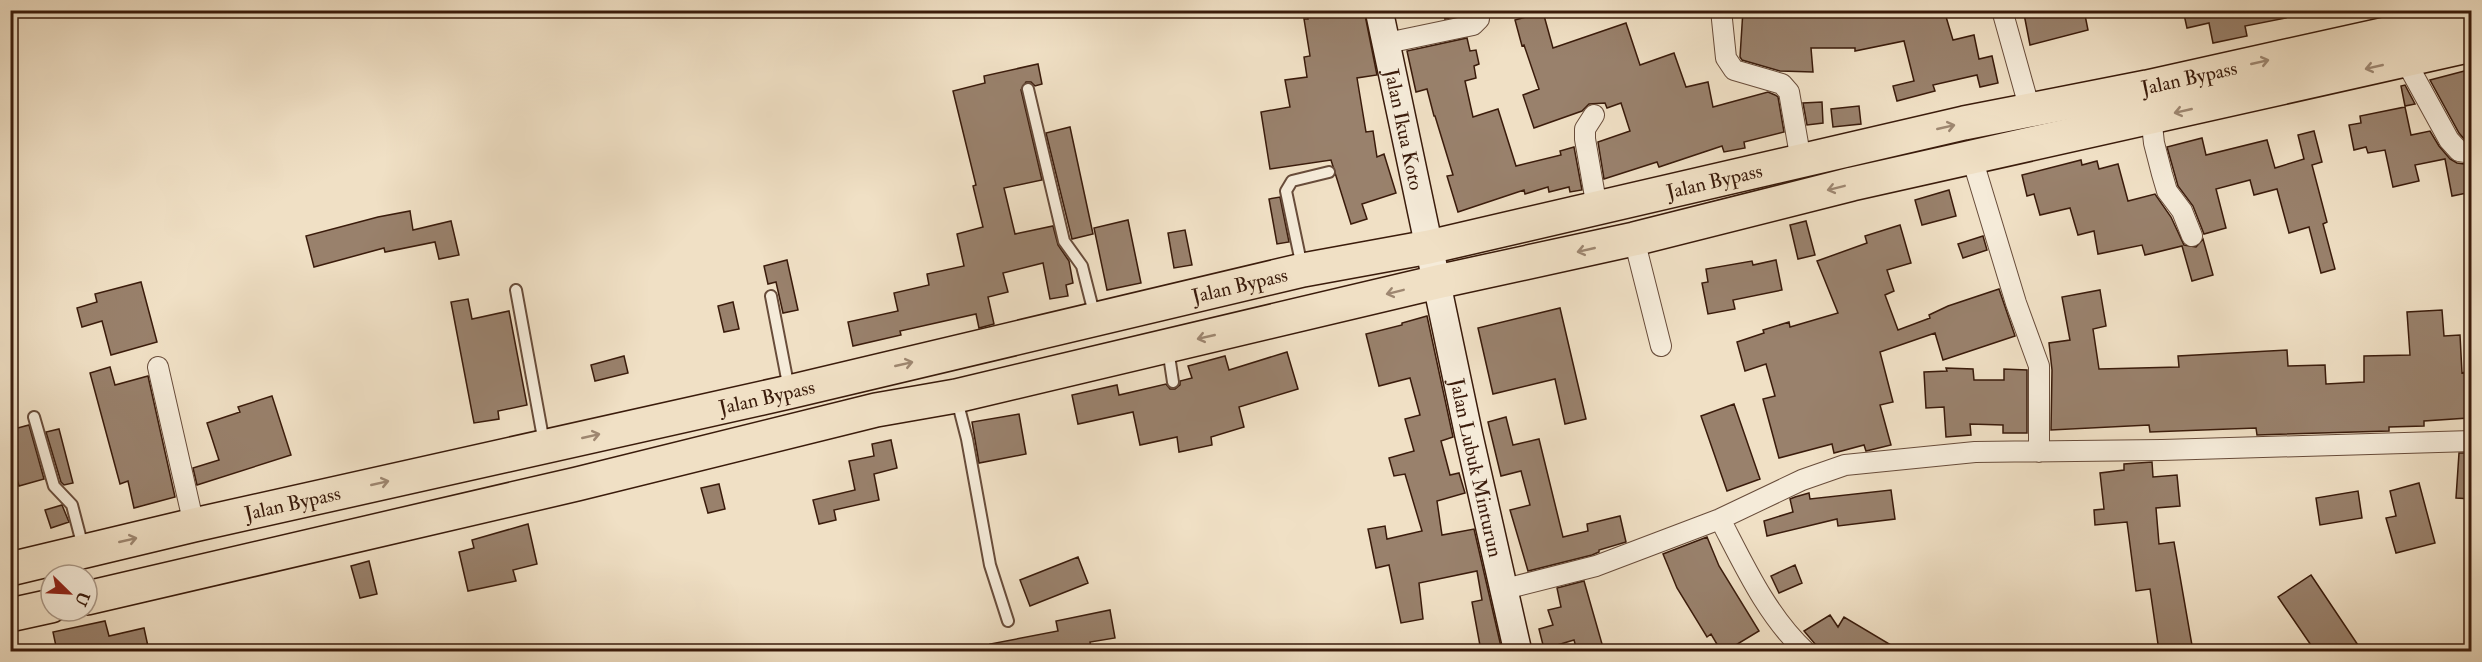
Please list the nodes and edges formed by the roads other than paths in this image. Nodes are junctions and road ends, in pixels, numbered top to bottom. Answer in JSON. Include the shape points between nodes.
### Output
{"nodes":[{"id":1,"x":1379,"y":10,"type":"edge"},
{"id":2,"x":1479,"y":10,"type":"edge"},
{"id":3,"x":1721,"y":10,"type":"edge"},
{"id":4,"x":2002,"y":10,"type":"edge"},
{"id":5,"x":2472,"y":15,"type":"edge"},
{"id":6,"x":2409,"y":20,"type":"edge"},
{"id":7,"x":1387,"y":43,"type":"junction"},
{"id":8,"x":2472,"y":45,"type":"edge"},
{"id":9,"x":2405,"y":60,"type":"junction"},
{"id":10,"x":1028,"y":89,"type":"dead end"},
{"id":11,"x":2150,"y":103,"type":"junction"},
{"id":12,"x":2030,"y":110,"type":"junction"},
{"id":13,"x":1594,"y":115,"type":"dead end"},
{"id":14,"x":2472,"y":153,"type":"edge"},
{"id":15,"x":1972,"y":158,"type":"junction"},
{"id":16,"x":1801,"y":161,"type":"junction"},
{"id":17,"x":1329,"y":172,"type":"dead end"},
{"id":18,"x":1597,"y":208,"type":"junction"},
{"id":19,"x":2192,"y":236,"type":"dead end"},
{"id":20,"x":1634,"y":239,"type":"junction"},
{"id":21,"x":1429,"y":247,"type":"junction"},
{"id":22,"x":1303,"y":270,"type":"junction"},
{"id":23,"x":1437,"y":282,"type":"junction"},
{"id":24,"x":516,"y":290,"type":"dead end"},
{"id":25,"x":771,"y":296,"type":"dead end"},
{"id":26,"x":1095,"y":320,"type":"junction"},
{"id":27,"x":1167,"y":346,"type":"junction"},
{"id":28,"x":1661,"y":346,"type":"dead end"},
{"id":29,"x":158,"y":366,"type":"dead end"},
{"id":30,"x":870,"y":372,"type":"junction"},
{"id":31,"x":1173,"y":382,"type":"dead end"},
{"id":32,"x":789,"y":392,"type":"junction"},
{"id":33,"x":956,"y":396,"type":"junction"},
{"id":34,"x":876,"y":410,"type":"junction"},
{"id":35,"x":34,"y":417,"type":"dead end"},
{"id":36,"x":2472,"y":441,"type":"edge"},
{"id":37,"x":545,"y":447,"type":"junction"},
{"id":38,"x":2039,"y":452,"type":"junction"},
{"id":39,"x":1720,"y":519,"type":"junction"},
{"id":40,"x":194,"y":525,"type":"junction"},
{"id":41,"x":84,"y":550,"type":"junction"},
{"id":42,"x":10,"y":569,"type":"edge"},
{"id":43,"x":1505,"y":589,"type":"junction"},
{"id":44,"x":99,"y":595,"type":"edge"},
{"id":45,"x":39,"y":609,"type":"edge"},
{"id":46,"x":10,"y":615,"type":"edge"},
{"id":47,"x":1008,"y":621,"type":"dead end"},
{"id":48,"x":1518,"y":651,"type":"edge"},
{"id":49,"x":1806,"y":651,"type":"edge"}],
"edges":[{"from":1,"to":7,"type":"street","name":"Jalan Ikua Koto"},
{"from":2,"to":7,"type":"street","via":[[1479,19],[1473,25]]},
{"from":3,"to":16,"type":"street","via":[[1729,64],[1734,70],[1782,84],[1789,92]]},
{"from":4,"to":12,"type":"street"},
{"from":5,"to":6,"type":"highway","name":"Jalan Bypass"},
{"from":11,"to":6,"type":"highway","name":"Jalan Bypass","one_way":true},
{"from":7,"to":21,"type":"street","name":"Jalan Ikua Koto"},
{"from":8,"to":9,"type":"highway","name":"Jalan Bypass"},
{"from":9,"to":11,"type":"highway","name":"Jalan Bypass","one_way":true},
{"from":9,"to":14,"type":"street","via":[[2449,140],[2459,151]]},
{"from":10,"to":26,"type":"lane","via":[[1064,241],[1082,266]]},
{"from":11,"to":12,"type":"highway","name":"Jalan Bypass"},
{"from":11,"to":15,"type":"highway","name":"Jalan Bypass"},
{"from":11,"to":19,"type":"street","via":[[2154,143],[2167,191],[2182,211]]},
{"from":16,"to":12,"type":"highway","name":"Jalan Bypass","one_way":true},
{"from":13,"to":18,"type":"street","via":[[1585,129],[1585,139]]},
{"from":15,"to":20,"type":"highway","name":"Jalan Bypass","one_way":true},
{"from":15,"to":38,"type":"street","via":[[2039,366]]},
{"from":16,"to":18,"type":"highway","name":"Jalan Bypass"},
{"from":17,"to":22,"type":"lane","via":[[1292,181],[1286,191]]},
{"from":18,"to":21,"type":"highway","name":"Jalan Bypass"},
{"from":20,"to":23,"type":"highway","name":"Jalan Bypass","one_way":true},
{"from":20,"to":28,"type":"street"},
{"from":21,"to":22,"type":"highway","name":"Jalan Bypass"},
{"from":21,"to":23,"type":"street","name":"Jalan Ikua Koto"},
{"from":22,"to":26,"type":"highway","name":"Jalan Bypass"},
{"from":23,"to":27,"type":"highway","name":"Jalan Bypass","one_way":true},
{"from":23,"to":43,"type":"street","name":"Jalan Lubuk Minturun"},
{"from":24,"to":37,"type":"lane"},
{"from":25,"to":32,"type":"lane"},
{"from":30,"to":26,"type":"highway","name":"Jalan Bypass","one_way":true},
{"from":27,"to":31,"type":"lane"},
{"from":27,"to":33,"type":"highway","name":"Jalan Bypass"},
{"from":29,"to":40,"type":"street"},
{"from":30,"to":32,"type":"highway","name":"Jalan Bypass"},
{"from":30,"to":34,"type":"highway"},
{"from":37,"to":32,"type":"highway","name":"Jalan Bypass","one_way":true},
{"from":33,"to":34,"type":"highway","name":"Jalan Bypass"},
{"from":33,"to":47,"type":"lane","via":[[990,566]]},
{"from":34,"to":44,"type":"highway","name":"Jalan Bypass"},
{"from":35,"to":41,"type":"lane","via":[[54,486],[72,505]]},
{"from":36,"to":38,"type":"street"},
{"from":40,"to":37,"type":"highway","name":"Jalan Bypass","one_way":true},
{"from":38,"to":39,"type":"street","via":[[1975,452],[1845,465],[1802,480]]},
{"from":39,"to":43,"type":"street","via":[[1596,566]]},
{"from":39,"to":49,"type":"street","via":[[1747,572],[1780,622]]},
{"from":41,"to":40,"type":"highway","name":"Jalan Bypass","one_way":true},
{"from":41,"to":42,"type":"highway","name":"Jalan Bypass"},
{"from":43,"to":48,"type":"street","name":"Jalan Lubuk Minturun"},
{"from":45,"to":46,"type":"highway"}]}
